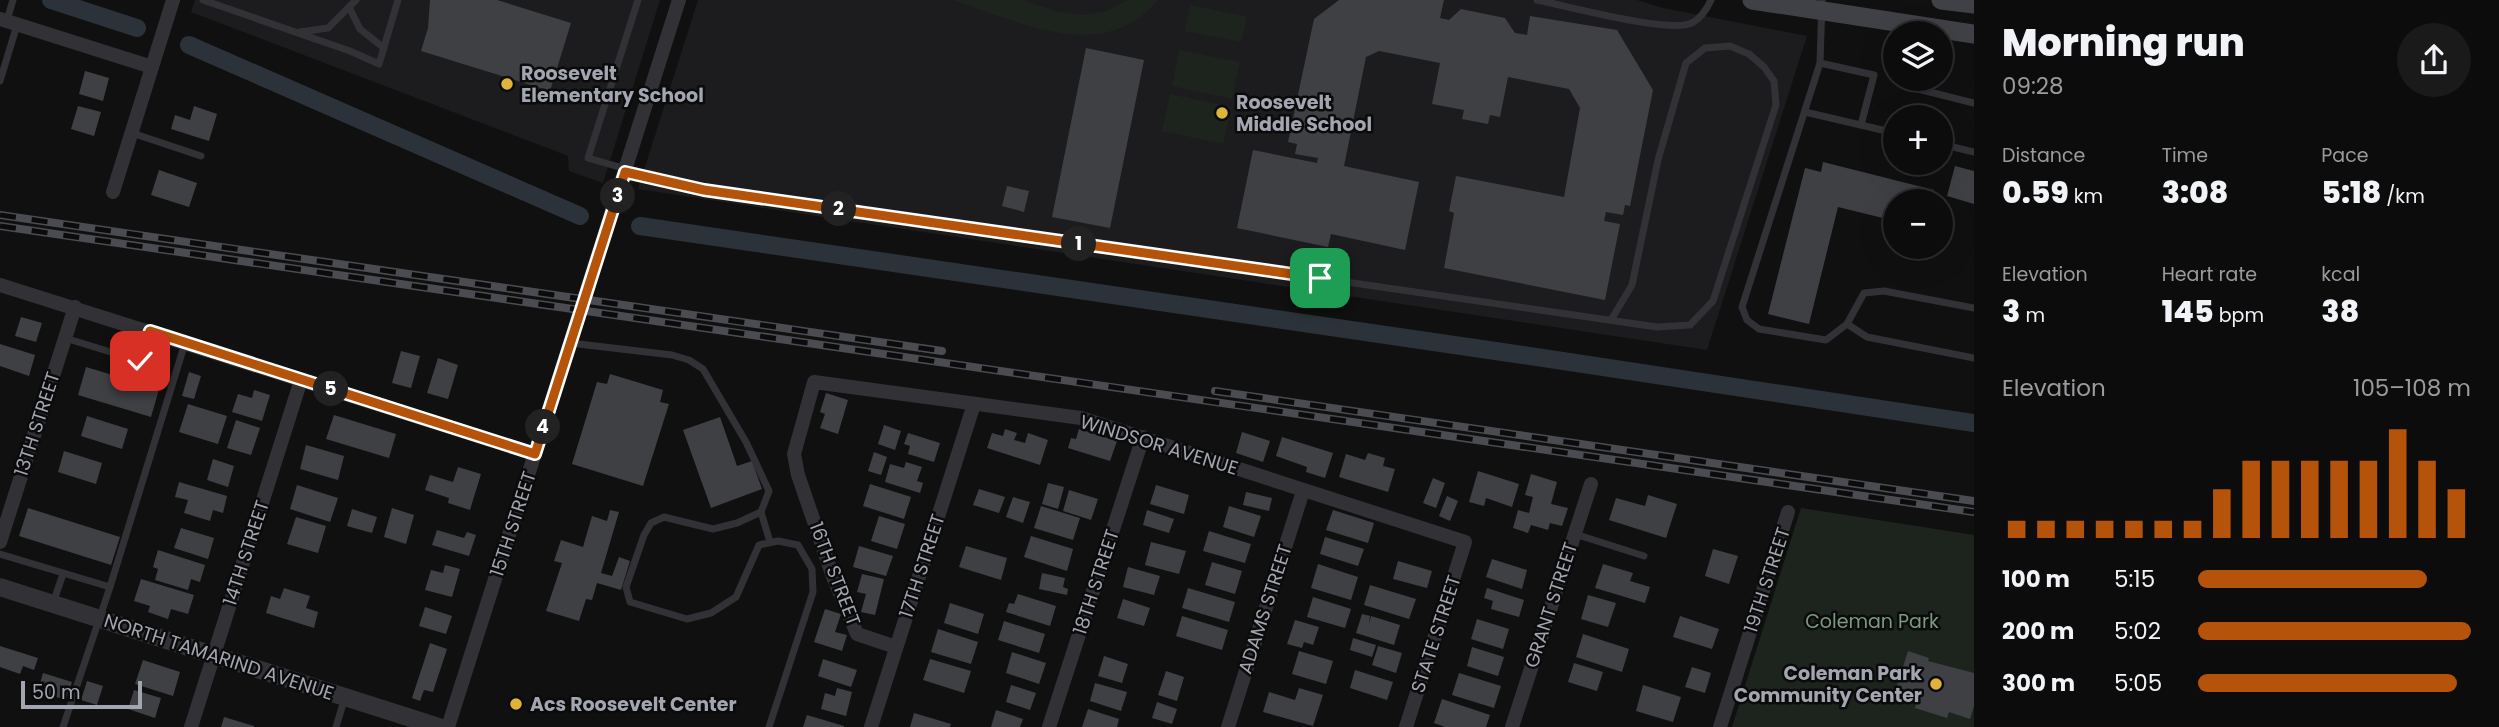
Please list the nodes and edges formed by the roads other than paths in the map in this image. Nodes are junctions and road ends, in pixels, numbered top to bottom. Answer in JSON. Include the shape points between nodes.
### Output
{"nodes":[{"id":1,"x":13,"y":0,"type":"edge"},
{"id":2,"x":173,"y":0,"type":"edge"},
{"id":3,"x":203,"y":0,"type":"edge"},
{"id":4,"x":356,"y":0,"type":"edge"},
{"id":5,"x":398,"y":0,"type":"edge"},
{"id":6,"x":638,"y":0,"type":"edge"},
{"id":7,"x":679,"y":0,"type":"edge"},
{"id":8,"x":1537,"y":0,"type":"edge"},
{"id":9,"x":1711,"y":0,"type":"edge"},
{"id":10,"x":1752,"y":0,"type":"edge"},
{"id":11,"x":1941,"y":0,"type":"edge"},
{"id":12,"x":1974,"y":4,"type":"edge"},
{"id":13,"x":1821,"y":6,"type":"edge"},
{"id":14,"x":349,"y":8,"type":"junction"},
{"id":15,"x":8,"y":22,"type":"edge"},
{"id":16,"x":299,"y":33,"type":"junction"},
{"id":17,"x":1974,"y":34,"type":"edge"},
{"id":18,"x":384,"y":48,"type":"junction"},
{"id":19,"x":1820,"y":63,"type":"junction"},
{"id":20,"x":2,"y":66,"type":"edge"},
{"id":21,"x":152,"y":68,"type":"junction"},
{"id":22,"x":0,"y":81,"type":"edge"},
{"id":23,"x":1926,"y":91,"type":"edge"},
{"id":24,"x":1974,"y":103,"type":"edge"},
{"id":25,"x":1805,"y":112,"type":"junction"},
{"id":26,"x":1861,"y":125,"type":"junction"},
{"id":27,"x":1883,"y":130,"type":"edge"},
{"id":28,"x":131,"y":133,"type":"junction"},
{"id":29,"x":1953,"y":147,"type":"edge"},
{"id":30,"x":1974,"y":152,"type":"edge"},
{"id":31,"x":201,"y":156,"type":"dead end"},
{"id":32,"x":626,"y":171,"type":"junction"},
{"id":33,"x":113,"y":192,"type":"dead end"},
{"id":34,"x":0,"y":285,"type":"edge"},
{"id":35,"x":75,"y":307,"type":"junction"},
{"id":36,"x":1974,"y":308,"type":"edge"},
{"id":37,"x":1611,"y":320,"type":"junction"},
{"id":38,"x":1847,"y":324,"type":"junction"},
{"id":39,"x":150,"y":331,"type":"junction"},
{"id":40,"x":65,"y":338,"type":"junction"},
{"id":41,"x":185,"y":343,"type":"junction"},
{"id":42,"x":570,"y":343,"type":"junction"},
{"id":43,"x":1974,"y":358,"type":"edge"},
{"id":44,"x":301,"y":380,"type":"junction"},
{"id":45,"x":974,"y":404,"type":"junction"},
{"id":46,"x":1143,"y":437,"type":"junction"},
{"id":47,"x":535,"y":454,"type":"junction"},
{"id":48,"x":799,"y":475,"type":"joint"},
{"id":49,"x":1591,"y":484,"type":"dead end"},
{"id":50,"x":1303,"y":491,"type":"junction"},
{"id":51,"x":761,"y":512,"type":"junction"},
{"id":52,"x":1788,"y":512,"type":"dead end"},
{"id":53,"x":1575,"y":534,"type":"junction"},
{"id":54,"x":0,"y":542,"type":"edge"},
{"id":55,"x":770,"y":542,"type":"junction"},
{"id":56,"x":1465,"y":542,"type":"joint"},
{"id":57,"x":0,"y":554,"type":"edge"},
{"id":58,"x":1644,"y":556,"type":"dead end"},
{"id":59,"x":62,"y":574,"type":"junction"},
{"id":60,"x":0,"y":587,"type":"edge"},
{"id":61,"x":110,"y":587,"type":"junction"},
{"id":62,"x":53,"y":604,"type":"junction"},
{"id":63,"x":99,"y":618,"type":"junction"},
{"id":64,"x":896,"y":647,"type":"junction"},
{"id":65,"x":214,"y":655,"type":"junction"},
{"id":66,"x":345,"y":697,"type":"junction"},
{"id":67,"x":337,"y":726,"type":"edge"},
{"id":68,"x":63,"y":727,"type":"edge"},
{"id":69,"x":191,"y":727,"type":"edge"},
{"id":70,"x":346,"y":727,"type":"edge"},
{"id":71,"x":439,"y":727,"type":"edge"},
{"id":72,"x":448,"y":727,"type":"edge"},
{"id":73,"x":769,"y":727,"type":"edge"},
{"id":74,"x":870,"y":727,"type":"edge"},
{"id":75,"x":1049,"y":727,"type":"edge"},
{"id":76,"x":1228,"y":727,"type":"edge"},
{"id":77,"x":1406,"y":727,"type":"edge"},
{"id":78,"x":1512,"y":727,"type":"edge"},
{"id":79,"x":1720,"y":727,"type":"edge"}],
"edges":[{"from":1,"to":15,"type":"lane"},
{"from":2,"to":21,"type":"street"},
{"from":3,"to":16,"type":"lane"},
{"from":4,"to":14,"type":"lane"},
{"from":5,"to":18,"type":"lane"},
{"from":6,"to":32,"type":"lane","via":[[588,159]]},
{"from":7,"to":32,"type":"street","name":"15TH STREET"},
{"from":8,"to":9,"type":"lane","via":[[1675,26],[1699,18]]},
{"from":10,"to":13,"type":"main road"},
{"from":11,"to":12,"type":"main road"},
{"from":13,"to":17,"type":"main road"},
{"from":13,"to":19,"type":"lane"},
{"from":14,"to":16,"type":"lane","via":[[328,29]]},
{"from":14,"to":18,"type":"lane","via":[[360,29]]},
{"from":15,"to":20,"type":"lane"},
{"from":15,"to":21,"type":"street"},
{"from":16,"to":18,"type":"lane","via":[[379,64]]},
{"from":19,"to":25,"type":"lane"},
{"from":19,"to":26,"type":"lane","via":[[1874,75]]},
{"from":20,"to":22,"type":"lane"},
{"from":21,"to":28,"type":"street"},
{"from":23,"to":24,"type":"lane"},
{"from":25,"to":26,"type":"lane"},
{"from":25,"to":38,"type":"lane","via":[[1742,307],[1747,320],[1759,329],[1826,340]]},
{"from":26,"to":27,"type":"lane"},
{"from":28,"to":31,"type":"lane"},
{"from":28,"to":33,"type":"street"},
{"from":29,"to":30,"type":"lane"},
{"from":32,"to":37,"type":"lane","via":[[704,190]]},
{"from":32,"to":42,"type":"street","name":"15TH STREET"},
{"from":34,"to":35,"type":"street"},
{"from":35,"to":39,"type":"street"},
{"from":35,"to":40,"type":"street","name":"13TH STREET"},
{"from":36,"to":38,"type":"lane","via":[[1884,291],[1864,293]]},
{"from":37,"to":37,"type":"lane","via":[[1660,328],[1690,325],[1713,301],[1776,105],[1773,81],[1749,54],[1730,46],[1705,48],[1686,62],[1658,160],[1632,285]]},
{"from":38,"to":43,"type":"lane","via":[[1867,337]]},
{"from":39,"to":40,"type":"lane","via":[[140,361]]},
{"from":39,"to":41,"type":"street"},
{"from":40,"to":54,"type":"street","name":"13TH STREET"},
{"from":41,"to":44,"type":"street"},
{"from":41,"to":61,"type":"lane"},
{"from":42,"to":47,"type":"street","name":"15TH STREET"},
{"from":42,"to":51,"type":"lane","via":[[672,355],[703,369],[769,491]]},
{"from":44,"to":47,"type":"street"},
{"from":44,"to":65,"type":"street","name":"14TH STREET"},
{"from":45,"to":46,"type":"street","name":"WINDSOR AVENUE","via":[[1081,418]]},
{"from":45,"to":48,"type":"street","name":"WINDSOR AVENUE","via":[[814,382],[794,454]]},
{"from":45,"to":64,"type":"street","name":"17TH STREET"},
{"from":46,"to":50,"type":"street","name":"WINDSOR AVENUE"},
{"from":46,"to":75,"type":"street","name":"18TH STREET"},
{"from":47,"to":72,"type":"street","name":"15TH STREET"},
{"from":48,"to":64,"type":"street","name":"16TH STREET","via":[[832,574],[858,634]]},
{"from":49,"to":53,"type":"street","name":"GRANT STREET"},
{"from":50,"to":56,"type":"street","name":"WINDSOR AVENUE"},
{"from":50,"to":76,"type":"street","name":"ADAMS STREET"},
{"from":51,"to":55,"type":"lane"},
{"from":51,"to":55,"type":"lane","via":[[713,529],[664,517],[651,523],[626,587],[631,602],[687,619],[710,614],[736,597],[759,545]]},
{"from":52,"to":79,"type":"street","name":"19TH STREET"},
{"from":53,"to":58,"type":"lane"},
{"from":53,"to":78,"type":"street","name":"GRANT STREET"},
{"from":55,"to":73,"type":"lane","via":[[798,545],[812,569],[813,592]]},
{"from":56,"to":77,"type":"street","name":"STATE STREET"},
{"from":57,"to":59,"type":"lane"},
{"from":59,"to":61,"type":"lane"},
{"from":59,"to":62,"type":"lane"},
{"from":60,"to":62,"type":"street","name":"NORTH TAMARIND AVENUE"},
{"from":61,"to":63,"type":"lane"},
{"from":62,"to":63,"type":"street","name":"NORTH TAMARIND AVENUE"},
{"from":63,"to":65,"type":"street","name":"NORTH TAMARIND AVENUE"},
{"from":63,"to":68,"type":"lane"},
{"from":64,"to":74,"type":"street","name":"17TH STREET"},
{"from":65,"to":66,"type":"street","name":"NORTH TAMARIND AVENUE"},
{"from":65,"to":69,"type":"street","name":"14TH STREET"},
{"from":66,"to":67,"type":"lane"},
{"from":66,"to":71,"type":"street","name":"NORTH TAMARIND AVENUE"},
{"from":67,"to":70,"type":"lane"}]}
